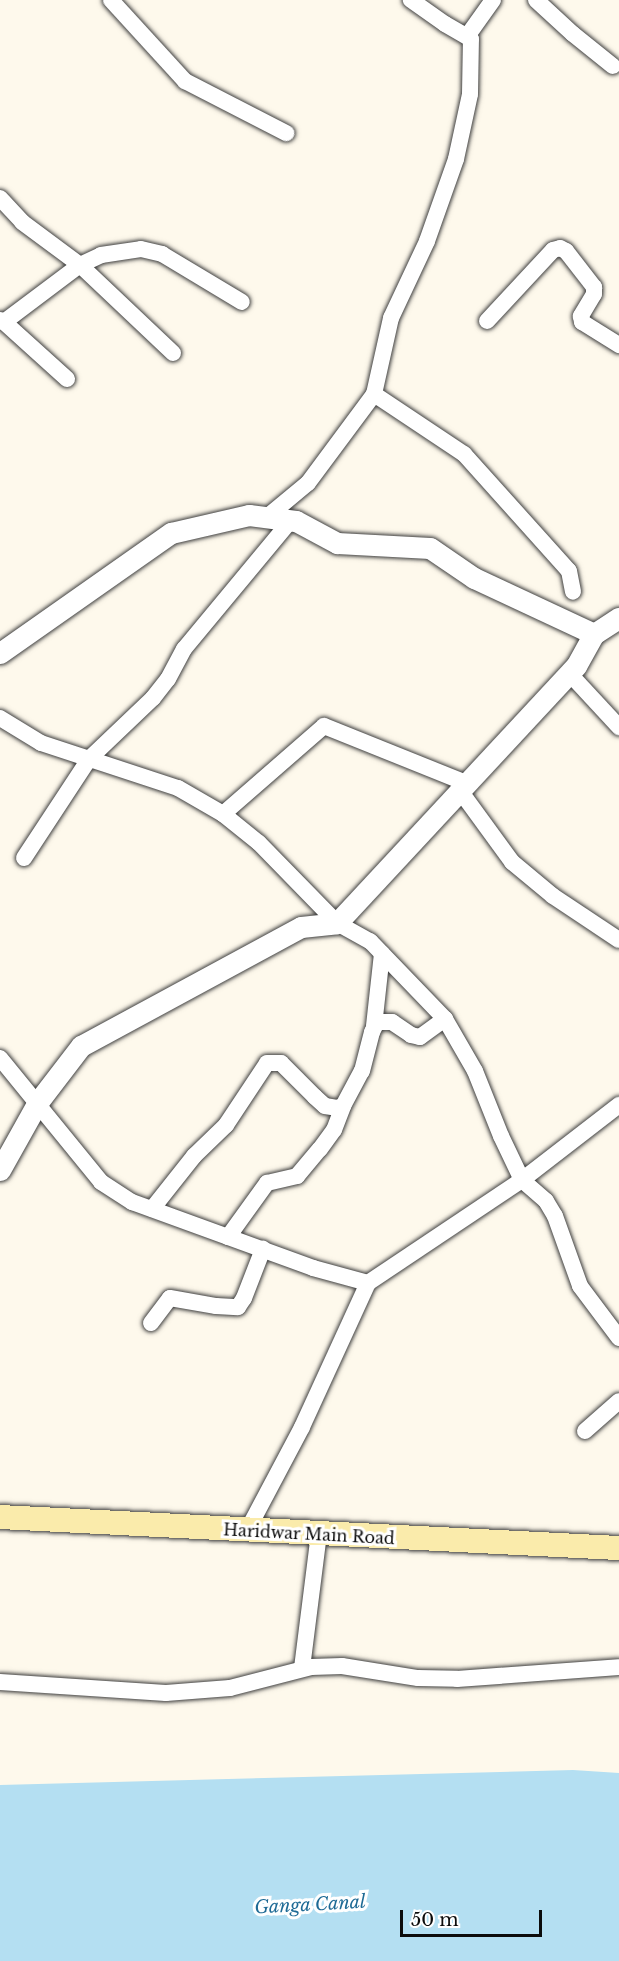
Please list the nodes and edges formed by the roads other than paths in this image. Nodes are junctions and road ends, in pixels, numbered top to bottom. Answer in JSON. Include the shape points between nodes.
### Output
{"nodes":[{"id":1,"x":111,"y":0,"type":"edge"},
{"id":2,"x":411,"y":0,"type":"edge"},
{"id":3,"x":493,"y":0,"type":"edge"},
{"id":4,"x":536,"y":0,"type":"edge"},
{"id":5,"x":468,"y":35,"type":"junction"},
{"id":6,"x":613,"y":66,"type":"dead end"},
{"id":7,"x":286,"y":133,"type":"dead end"},
{"id":8,"x":0,"y":198,"type":"edge"},
{"id":9,"x":80,"y":265,"type":"junction"},
{"id":10,"x":242,"y":302,"type":"dead end"},
{"id":11,"x":2,"y":321,"type":"edge"},
{"id":12,"x":487,"y":321,"type":"dead end"},
{"id":13,"x":619,"y":345,"type":"edge"},
{"id":14,"x":173,"y":353,"type":"dead end"},
{"id":15,"x":67,"y":380,"type":"dead end"},
{"id":16,"x":374,"y":394,"type":"junction"},
{"id":17,"x":267,"y":517,"type":"junction"},
{"id":18,"x":291,"y":520,"type":"junction"},
{"id":19,"x":573,"y":592,"type":"dead end"},
{"id":20,"x":619,"y":618,"type":"edge"},
{"id":21,"x":594,"y":634,"type":"junction"},
{"id":22,"x":0,"y":653,"type":"edge"},
{"id":23,"x":569,"y":672,"type":"junction"},
{"id":24,"x":0,"y":718,"type":"edge"},
{"id":25,"x":619,"y":727,"type":"edge"},
{"id":26,"x":89,"y":759,"type":"junction"},
{"id":27,"x":464,"y":788,"type":"junction"},
{"id":28,"x":222,"y":814,"type":"junction"},
{"id":29,"x":24,"y":858,"type":"dead end"},
{"id":30,"x":337,"y":923,"type":"junction"},
{"id":31,"x":619,"y":940,"type":"edge"},
{"id":32,"x":382,"y":953,"type":"junction"},
{"id":33,"x":446,"y":1019,"type":"junction"},
{"id":34,"x":374,"y":1026,"type":"junction"},
{"id":35,"x":0,"y":1058,"type":"edge"},
{"id":36,"x":38,"y":1102,"type":"junction"},
{"id":37,"x":619,"y":1105,"type":"edge"},
{"id":38,"x":343,"y":1106,"type":"junction"},
{"id":39,"x":0,"y":1170,"type":"edge"},
{"id":40,"x":522,"y":1180,"type":"junction"},
{"id":41,"x":152,"y":1209,"type":"junction"},
{"id":42,"x":228,"y":1237,"type":"junction"},
{"id":43,"x":262,"y":1250,"type":"junction"},
{"id":44,"x":368,"y":1284,"type":"junction"},
{"id":45,"x":151,"y":1323,"type":"dead end"},
{"id":46,"x":619,"y":1338,"type":"edge"},
{"id":47,"x":619,"y":1401,"type":"edge"},
{"id":48,"x":585,"y":1431,"type":"dead end"},
{"id":49,"x":0,"y":1518,"type":"edge"},
{"id":50,"x":247,"y":1531,"type":"junction"},
{"id":51,"x":319,"y":1534,"type":"junction"},
{"id":52,"x":619,"y":1548,"type":"edge"},
{"id":53,"x":619,"y":1667,"type":"edge"},
{"id":54,"x":302,"y":1668,"type":"junction"},
{"id":55,"x":0,"y":1682,"type":"edge"}],
"edges":[{"from":1,"to":7,"type":"street","via":[[185,81]]},
{"from":2,"to":5,"type":"street"},
{"from":3,"to":5,"type":"street"},
{"from":4,"to":6,"type":"street"},
{"from":5,"to":16,"type":"street","via":[[472,57],[465,123],[427,241],[391,318]]},
{"from":8,"to":9,"type":"street","via":[[22,222]]},
{"from":9,"to":10,"type":"street","via":[[101,255],[152,249]]},
{"from":9,"to":11,"type":"street"},
{"from":9,"to":14,"type":"street"},
{"from":11,"to":15,"type":"street"},
{"from":12,"to":13,"type":"street","via":[[553,250],[560,248],[594,287],[582,322]]},
{"from":16,"to":17,"type":"street","via":[[308,483]]},
{"from":16,"to":19,"type":"street","via":[[464,454],[569,571]]},
{"from":17,"to":18,"type":"street"},
{"from":17,"to":22,"type":"street","via":[[249,515],[171,533]]},
{"from":18,"to":21,"type":"street","via":[[337,543],[430,549],[474,578]]},
{"from":18,"to":26,"type":"street","via":[[184,649],[153,698]]},
{"from":20,"to":21,"type":"street"},
{"from":21,"to":23,"type":"street"},
{"from":23,"to":25,"type":"street"},
{"from":23,"to":27,"type":"street"},
{"from":24,"to":26,"type":"street","via":[[41,743]]},
{"from":26,"to":28,"type":"street","via":[[178,788]]},
{"from":26,"to":29,"type":"street"},
{"from":27,"to":28,"type":"street","via":[[324,726]]},
{"from":27,"to":30,"type":"street"},
{"from":27,"to":31,"type":"street","via":[[512,862],[553,896]]},
{"from":28,"to":30,"type":"street","via":[[259,843]]},
{"from":30,"to":32,"type":"street","via":[[370,941]]},
{"from":30,"to":36,"type":"street","via":[[302,927],[81,1046]]},
{"from":32,"to":33,"type":"street"},
{"from":32,"to":34,"type":"street"},
{"from":33,"to":34,"type":"street","via":[[420,1037],[386,1020]]},
{"from":33,"to":40,"type":"street","via":[[475,1071]]},
{"from":34,"to":38,"type":"street","via":[[362,1071]]},
{"from":35,"to":36,"type":"street"},
{"from":36,"to":39,"type":"street"},
{"from":36,"to":41,"type":"street","via":[[101,1182],[132,1202]]},
{"from":37,"to":40,"type":"street"},
{"from":38,"to":41,"type":"street","via":[[325,1106],[281,1063],[267,1062],[226,1125],[194,1156]]},
{"from":38,"to":42,"type":"street","via":[[334,1130],[297,1176],[267,1183]]},
{"from":40,"to":44,"type":"street"},
{"from":40,"to":46,"type":"street","via":[[546,1201],[580,1286]]},
{"from":41,"to":42,"type":"street"},
{"from":42,"to":43,"type":"street"},
{"from":43,"to":44,"type":"street"},
{"from":43,"to":45,"type":"street","via":[[238,1307],[170,1298]]},
{"from":44,"to":50,"type":"street","via":[[302,1427]]},
{"from":47,"to":48,"type":"street"},
{"from":49,"to":50,"type":"main road","name":"Haridwar Main Road"},
{"from":50,"to":51,"type":"main road","name":"Haridwar Main Road"},
{"from":51,"to":52,"type":"main road","name":"Haridwar Main Road"},
{"from":51,"to":54,"type":"street"},
{"from":53,"to":54,"type":"street","via":[[457,1680],[342,1666]]},
{"from":54,"to":55,"type":"street","via":[[230,1688],[166,1693]]}]}
